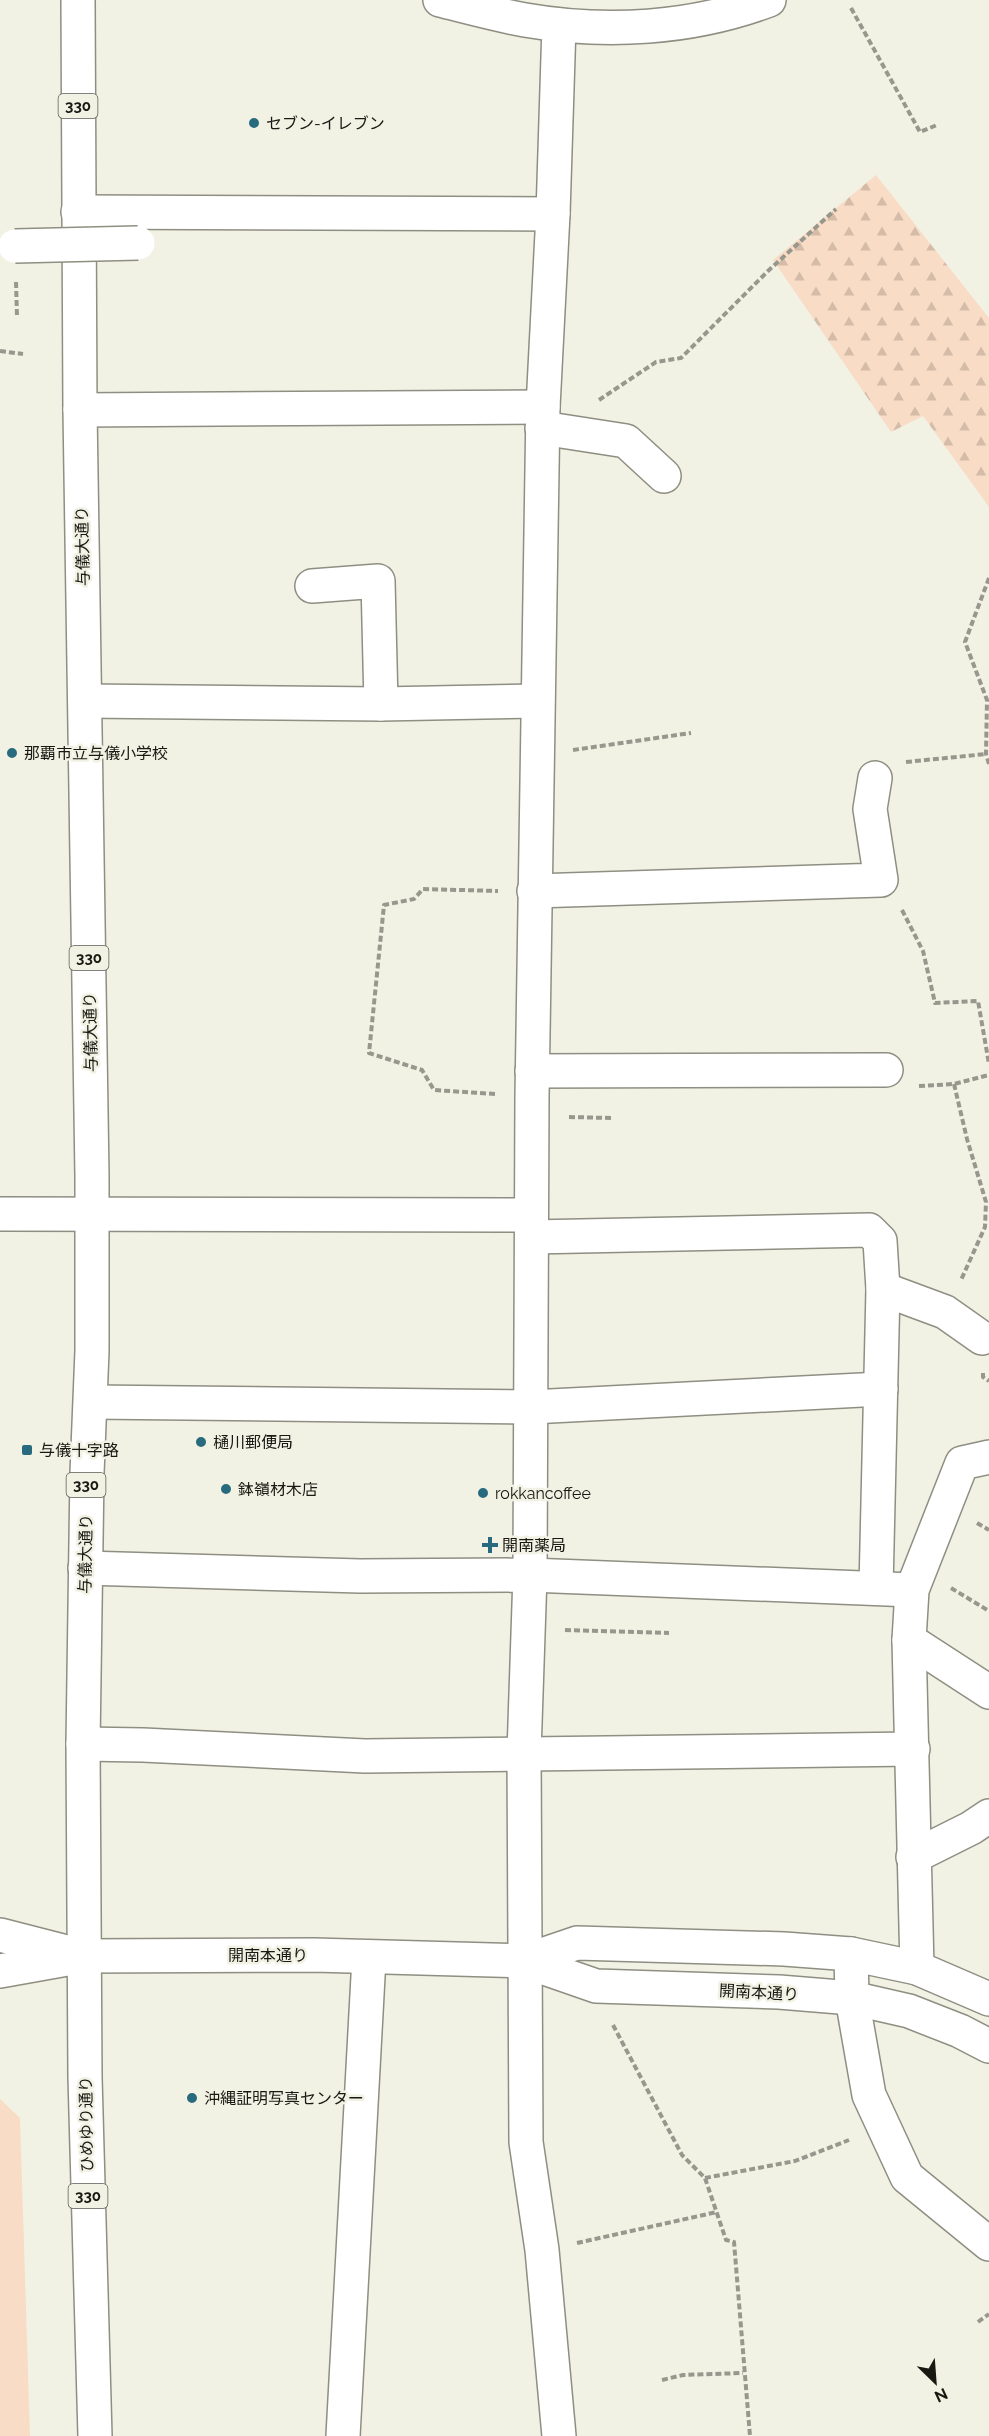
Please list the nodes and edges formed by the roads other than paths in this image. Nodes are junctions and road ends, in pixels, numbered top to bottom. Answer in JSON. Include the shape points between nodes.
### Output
{"nodes":[{"id":1,"x":78,"y":0,"type":"edge"},
{"id":2,"x":440,"y":0,"type":"edge"},
{"id":3,"x":769,"y":0,"type":"edge"},
{"id":4,"x":502,"y":8,"type":"edge"},
{"id":5,"x":559,"y":25,"type":"junction"},
{"id":6,"x":78,"y":212,"type":"junction"},
{"id":7,"x":553,"y":214,"type":"junction"},
{"id":8,"x":138,"y":243,"type":"dead end"},
{"id":9,"x":15,"y":246,"type":"dead end"},
{"id":10,"x":80,"y":410,"type":"junction"},
{"id":11,"x":551,"y":422,"type":"junction"},
{"id":12,"x":664,"y":476,"type":"dead end"},
{"id":13,"x":312,"y":586,"type":"dead end"},
{"id":14,"x":85,"y":701,"type":"junction"},
{"id":15,"x":537,"y":701,"type":"junction"},
{"id":16,"x":381,"y":704,"type":"junction"},
{"id":17,"x":875,"y":778,"type":"road end"},
{"id":18,"x":534,"y":891,"type":"junction"},
{"id":19,"x":886,"y":1070,"type":"road end"},
{"id":20,"x":532,"y":1084,"type":"junction"},
{"id":21,"x":0,"y":1214,"type":"edge"},
{"id":22,"x":92,"y":1214,"type":"junction"},
{"id":23,"x":531,"y":1226,"type":"junction"},
{"id":24,"x":883,"y":1289,"type":"junction"},
{"id":25,"x":982,"y":1338,"type":"dead end"},
{"id":26,"x":881,"y":1389,"type":"junction"},
{"id":27,"x":92,"y":1402,"type":"junction"},
{"id":28,"x":531,"y":1407,"type":"junction"},
{"id":29,"x":989,"y":1457,"type":"edge"},
{"id":30,"x":85,"y":1568,"type":"junction"},
{"id":31,"x":530,"y":1575,"type":"junction"},
{"id":32,"x":876,"y":1588,"type":"junction"},
{"id":33,"x":912,"y":1590,"type":"junction"},
{"id":34,"x":909,"y":1640,"type":"junction"},
{"id":35,"x":989,"y":1692,"type":"edge"},
{"id":36,"x":83,"y":1744,"type":"junction"},
{"id":37,"x":913,"y":1749,"type":"junction"},
{"id":38,"x":524,"y":1753,"type":"junction"},
{"id":39,"x":989,"y":1816,"type":"edge"},
{"id":40,"x":913,"y":1857,"type":"junction"},
{"id":41,"x":0,"y":1935,"type":"edge"},
{"id":42,"x":851,"y":1954,"type":"junction"},
{"id":43,"x":84,"y":1956,"type":"junction"},
{"id":44,"x":369,"y":1958,"type":"junction"},
{"id":45,"x":524,"y":1961,"type":"junction"},
{"id":46,"x":917,"y":1968,"type":"junction"},
{"id":47,"x":0,"y":1971,"type":"edge"},
{"id":48,"x":852,"y":1998,"type":"junction"},
{"id":49,"x":989,"y":1999,"type":"edge"},
{"id":50,"x":989,"y":2046,"type":"edge"},
{"id":51,"x":989,"y":2244,"type":"edge"},
{"id":52,"x":95,"y":2436,"type":"edge"},
{"id":53,"x":343,"y":2436,"type":"edge"},
{"id":54,"x":559,"y":2436,"type":"edge"}],
"edges":[{"from":1,"to":6,"type":"main road","name":"与儀大通り","number":"330"},
{"from":2,"to":4,"type":"main road"},
{"from":3,"to":5,"type":"main road","via":[[720,15],[657,25]]},
{"from":4,"to":5,"type":"main road"},
{"from":5,"to":7,"type":"main road"},
{"from":6,"to":7,"type":"main road"},
{"from":6,"to":10,"type":"main road","name":"与儀大通り","number":"330"},
{"from":7,"to":11,"type":"main road"},
{"from":8,"to":9,"type":"main road","bridge":true},
{"from":10,"to":11,"type":"main road"},
{"from":10,"to":14,"type":"main road","name":"与儀大通り","number":"330"},
{"from":11,"to":12,"type":"main road","via":[[626,441]]},
{"from":11,"to":15,"type":"main road"},
{"from":13,"to":16,"type":"main road","via":[[378,581]]},
{"from":14,"to":16,"type":"main road"},
{"from":14,"to":22,"type":"main road","name":"与儀大通り","number":"330"},
{"from":15,"to":16,"type":"main road"},
{"from":15,"to":18,"type":"main road"},
{"from":17,"to":18,"type":"main road","via":[[870,809],[881,880]]},
{"from":18,"to":20,"type":"main road"},
{"from":19,"to":20,"type":"main road"},
{"from":20,"to":23,"type":"main road"},
{"from":21,"to":22,"type":"main road"},
{"from":22,"to":23,"type":"main road"},
{"from":22,"to":27,"type":"main road","name":"与儀大通り","number":"330"},
{"from":23,"to":24,"type":"main road","via":[[869,1230],[880,1242]]},
{"from":23,"to":28,"type":"main road"},
{"from":24,"to":25,"type":"main road","via":[[945,1312]]},
{"from":24,"to":26,"type":"main road"},
{"from":26,"to":28,"type":"main road"},
{"from":26,"to":32,"type":"main road"},
{"from":27,"to":28,"type":"main road"},
{"from":27,"to":30,"type":"main road","name":"与儀大通り","number":"330"},
{"from":28,"to":31,"type":"main road"},
{"from":29,"to":33,"type":"main road","via":[[962,1463]]},
{"from":30,"to":31,"type":"main road","via":[[360,1576]]},
{"from":30,"to":36,"type":"main road","name":"与儀大通り","number":"330"},
{"from":31,"to":32,"type":"main road"},
{"from":31,"to":38,"type":"main road"},
{"from":32,"to":33,"type":"main road"},
{"from":33,"to":34,"type":"main road"},
{"from":34,"to":35,"type":"main road"},
{"from":34,"to":37,"type":"main road"},
{"from":36,"to":38,"type":"main road","via":[[365,1756]]},
{"from":36,"to":43,"type":"main road","name":"与儀大通り","number":"330"},
{"from":37,"to":38,"type":"main road"},
{"from":37,"to":40,"type":"main road"},
{"from":38,"to":45,"type":"main road"},
{"from":39,"to":40,"type":"main road"},
{"from":40,"to":46,"type":"main road"},
{"from":41,"to":43,"type":"main road"},
{"from":42,"to":45,"type":"main road","name":"開南本通り","via":[[784,1948],[578,1943]]},
{"from":42,"to":46,"type":"main road","name":"開南本通り"},
{"from":42,"to":48,"type":"main road"},
{"from":43,"to":44,"type":"main road","name":"開南本通り","via":[[282,1954]]},
{"from":43,"to":47,"type":"main road"},
{"from":43,"to":52,"type":"main road","name":"ひめゆり通り","number":"330"},
{"from":44,"to":45,"type":"main road","name":"開南本通り"},
{"from":44,"to":53,"type":"main road"},
{"from":45,"to":48,"type":"main road","name":"開南本通り","via":[[596,1986]]},
{"from":45,"to":54,"type":"main road","via":[[526,2142],[542,2250]]},
{"from":46,"to":49,"type":"main road","name":"開南本通り"},
{"from":48,"to":50,"type":"main road","name":"開南本通り","via":[[909,2011]]},
{"from":48,"to":51,"type":"main road","via":[[869,2095],[907,2177]]}]}
